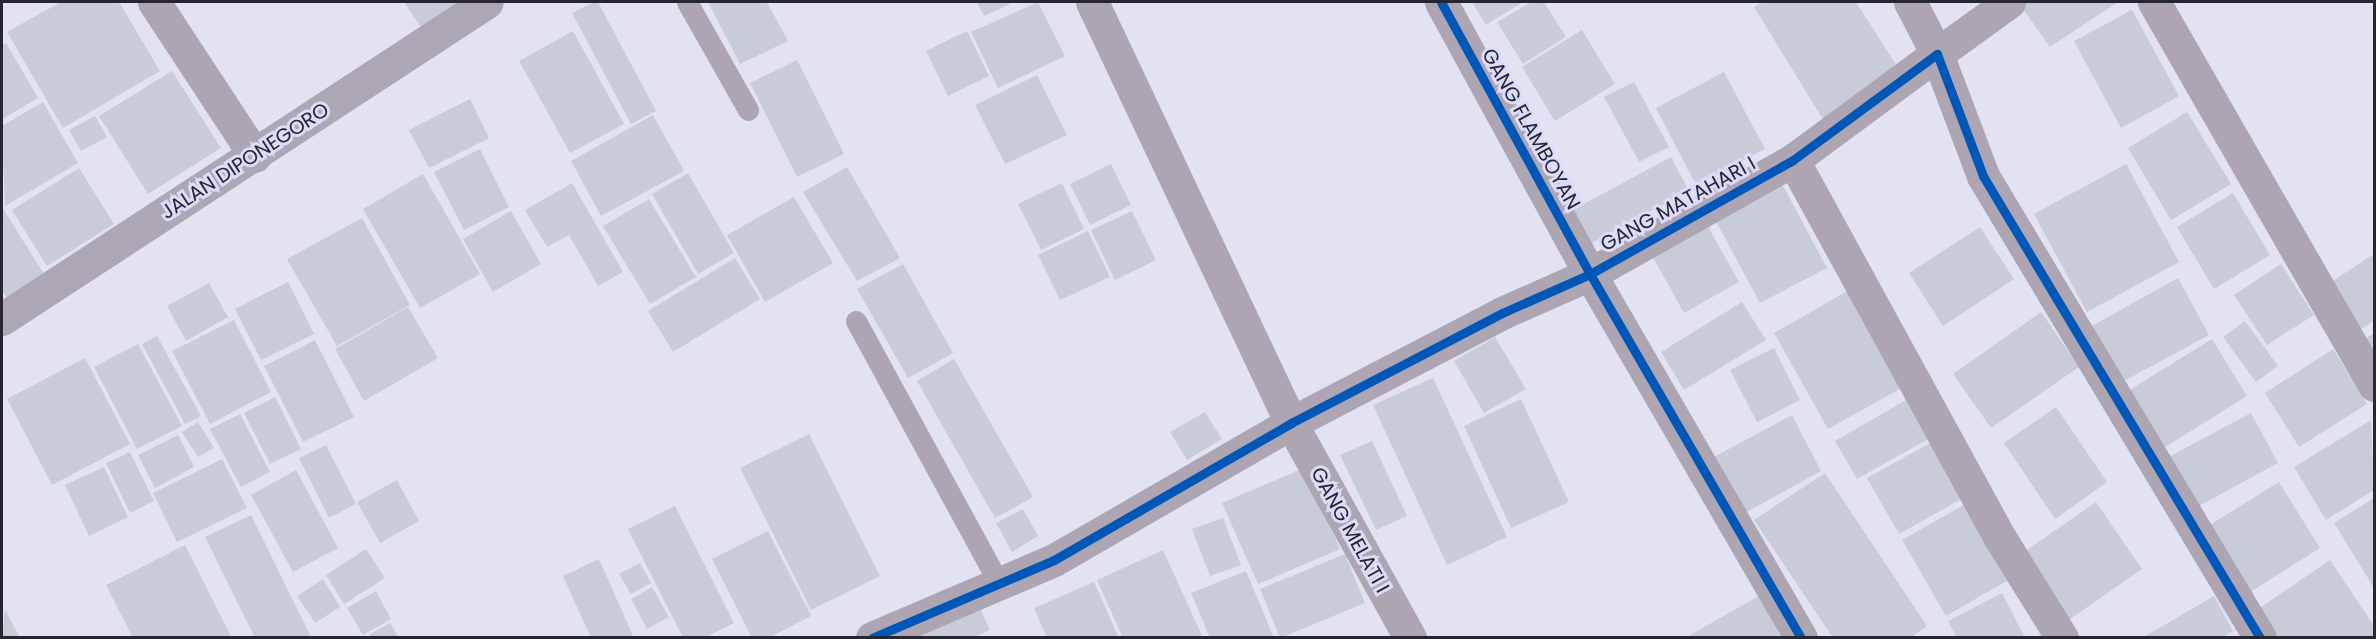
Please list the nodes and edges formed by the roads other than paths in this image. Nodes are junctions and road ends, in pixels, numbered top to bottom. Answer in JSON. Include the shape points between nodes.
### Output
{"nodes":[{"id":1,"x":154,"y":2,"type":"edge"},
{"id":2,"x":487,"y":2,"type":"edge"},
{"id":3,"x":687,"y":2,"type":"edge"},
{"id":4,"x":1092,"y":2,"type":"edge"},
{"id":5,"x":1441,"y":2,"type":"edge"},
{"id":6,"x":1910,"y":2,"type":"edge"},
{"id":7,"x":2009,"y":2,"type":"edge"},
{"id":8,"x":2154,"y":2,"type":"edge"},
{"id":9,"x":1937,"y":54,"type":"junction"},
{"id":10,"x":748,"y":110,"type":"dead end"},
{"id":11,"x":255,"y":156,"type":"junction"},
{"id":12,"x":1793,"y":160,"type":"junction"},
{"id":13,"x":1590,"y":274,"type":"junction"},
{"id":14,"x":2,"y":319,"type":"edge"},
{"id":15,"x":856,"y":321,"type":"dead end"},
{"id":16,"x":2374,"y":385,"type":"edge"},
{"id":17,"x":1291,"y":423,"type":"junction"},
{"id":18,"x":999,"y":584,"type":"junction"},
{"id":19,"x":872,"y":638,"type":"edge"},
{"id":20,"x":1410,"y":638,"type":"edge"},
{"id":21,"x":1801,"y":638,"type":"edge"},
{"id":22,"x":2062,"y":638,"type":"edge"},
{"id":23,"x":2260,"y":638,"type":"edge"}],
"edges":[{"from":1,"to":11,"type":"street"},
{"from":2,"to":11,"type":"street","name":"JALAN DIPONEGORO"},
{"from":3,"to":10,"type":"lane"},
{"from":4,"to":17,"type":"street","name":"GANG MELATI I"},
{"from":5,"to":13,"type":"street","name":"GANG FLAMBOYAN"},
{"from":6,"to":9,"type":"street"},
{"from":7,"to":9,"type":"street","name":"GANG MATAHARI I"},
{"from":8,"to":16,"type":"street"},
{"from":9,"to":12,"type":"street","name":"GANG MATAHARI I"},
{"from":9,"to":23,"type":"street","via":[[1983,176]]},
{"from":11,"to":14,"type":"street","name":"JALAN DIPONEGORO"},
{"from":12,"to":13,"type":"street","name":"GANG MATAHARI I"},
{"from":12,"to":22,"type":"street","via":[[2000,538]]},
{"from":13,"to":17,"type":"street","name":"GANG MATAHARI I","via":[[1503,313]]},
{"from":13,"to":21,"type":"street","name":"GANG FLAMBOYAN"},
{"from":15,"to":18,"type":"lane"},
{"from":17,"to":18,"type":"street","name":"GANG MATAHARI I","via":[[1054,560]]},
{"from":17,"to":20,"type":"street","name":"GANG MELATI I"},
{"from":18,"to":19,"type":"street","name":"GANG MATAHARI I"}]}
